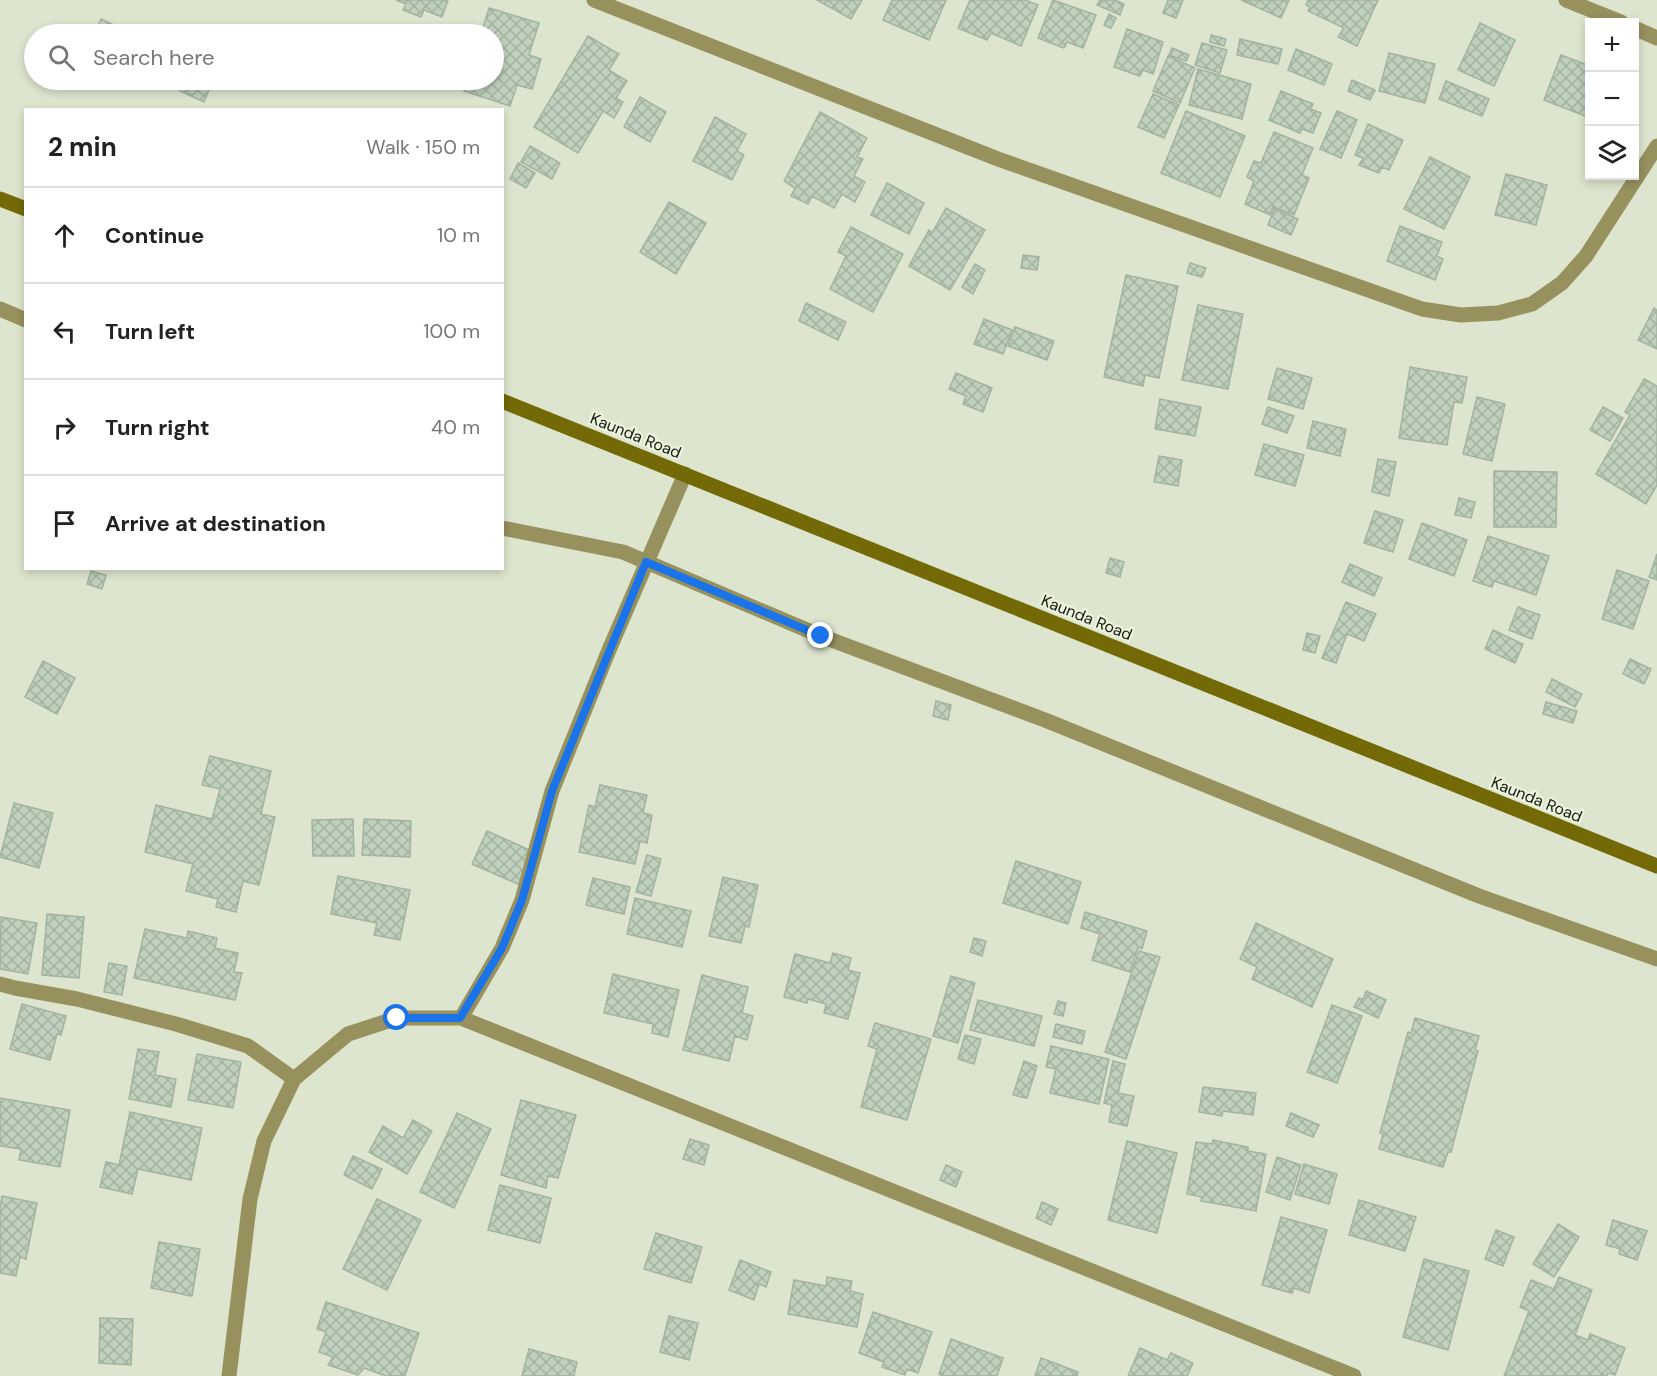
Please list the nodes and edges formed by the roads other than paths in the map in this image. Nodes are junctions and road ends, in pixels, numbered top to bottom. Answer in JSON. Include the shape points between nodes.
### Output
{"nodes":[{"id":1,"x":594,"y":0,"type":"edge"},
{"id":2,"x":1566,"y":0,"type":"edge"},
{"id":3,"x":1611,"y":18,"type":"edge"},
{"id":4,"x":1639,"y":30,"type":"edge"},
{"id":5,"x":1657,"y":38,"type":"edge"},
{"id":6,"x":1657,"y":146,"type":"edge"},
{"id":7,"x":0,"y":199,"type":"edge"},
{"id":8,"x":24,"y":209,"type":"edge"},
{"id":9,"x":0,"y":309,"type":"edge"},
{"id":10,"x":24,"y":319,"type":"edge"},
{"id":11,"x":504,"y":402,"type":"edge"},
{"id":12,"x":685,"y":474,"type":"junction"},
{"id":13,"x":504,"y":528,"type":"edge"},
{"id":14,"x":646,"y":562,"type":"junction"},
{"id":15,"x":1655,"y":862,"type":"edge"},
{"id":16,"x":1657,"y":959,"type":"edge"},
{"id":17,"x":0,"y":984,"type":"edge"},
{"id":18,"x":460,"y":1018,"type":"junction"},
{"id":19,"x":294,"y":1078,"type":"junction"},
{"id":20,"x":229,"y":1376,"type":"edge"},
{"id":21,"x":1354,"y":1376,"type":"edge"}],
"edges":[{"from":1,"to":6,"type":"street","via":[[998,159],[1422,309],[1461,315],[1498,313],[1532,303],[1562,283],[1586,256]]},
{"from":2,"to":3,"type":"street"},
{"from":4,"to":5,"type":"street"},
{"from":7,"to":8,"type":"main road"},
{"from":9,"to":10,"type":"street"},
{"from":11,"to":12,"type":"main road","name":"Kaunda Road"},
{"from":12,"to":14,"type":"street"},
{"from":12,"to":15,"type":"main road","name":"Kaunda Road"},
{"from":13,"to":14,"type":"street","via":[[623,552]]},
{"from":14,"to":16,"type":"street","via":[[821,636],[1045,720],[1479,896]]},
{"from":14,"to":18,"type":"street","via":[[552,791],[522,900],[502,948]]},
{"from":17,"to":19,"type":"street","via":[[77,999],[248,1046]]},
{"from":18,"to":19,"type":"street","via":[[397,1018],[348,1034]]},
{"from":18,"to":21,"type":"street"},
{"from":19,"to":20,"type":"street","via":[[264,1141],[250,1199]]}]}
